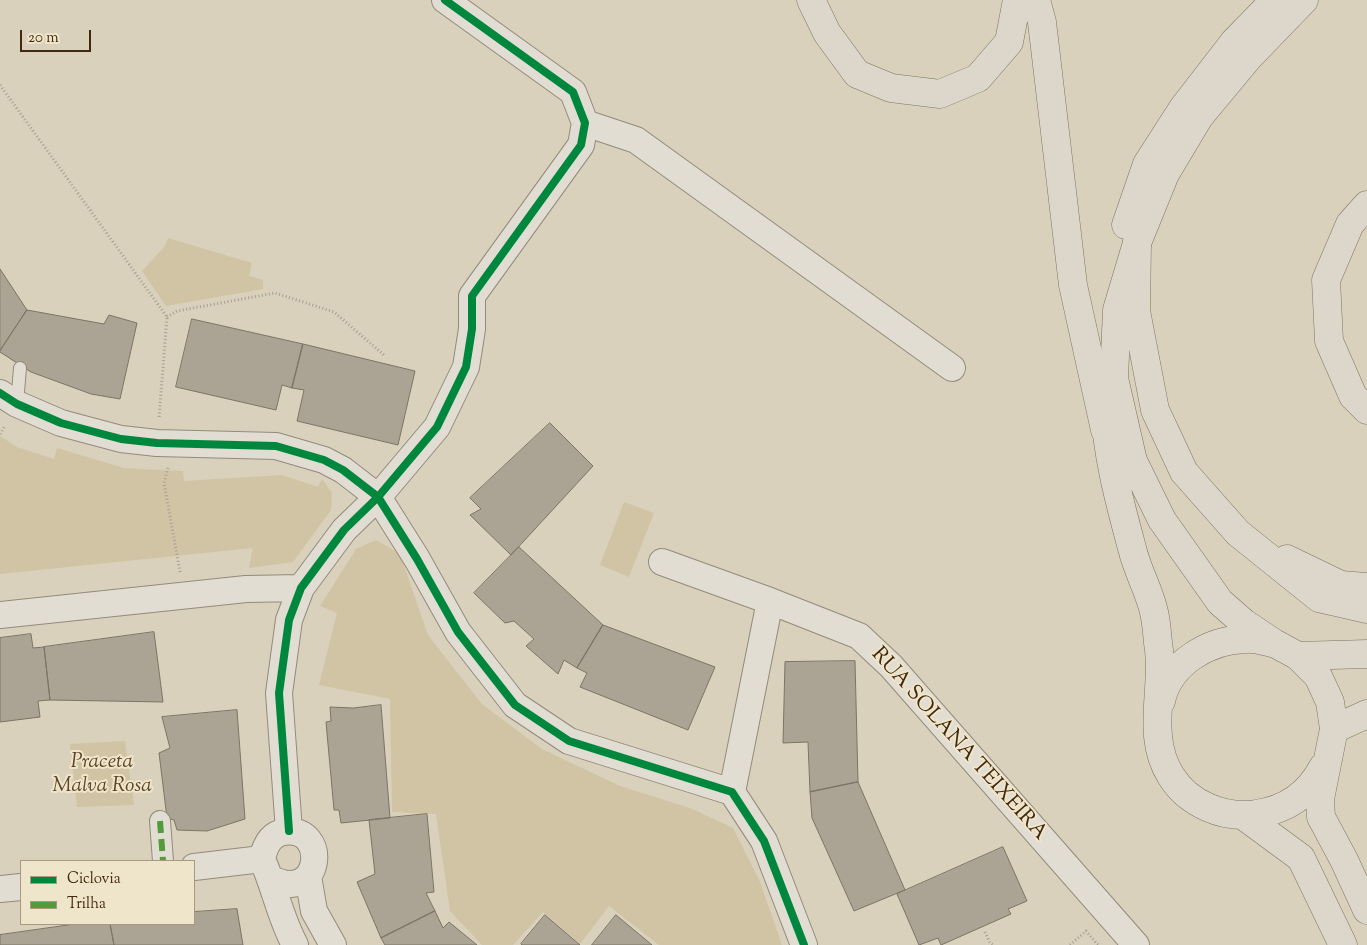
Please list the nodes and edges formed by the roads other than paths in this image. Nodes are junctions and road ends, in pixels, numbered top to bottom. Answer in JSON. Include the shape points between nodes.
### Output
{"nodes":[{"id":1,"x":445,"y":0,"type":"edge"},
{"id":2,"x":811,"y":0,"type":"edge"},
{"id":3,"x":1017,"y":0,"type":"edge"},
{"id":4,"x":1036,"y":0,"type":"edge"},
{"id":5,"x":1275,"y":0,"type":"edge"},
{"id":6,"x":1304,"y":0,"type":"edge"},
{"id":7,"x":1241,"y":50,"type":"junction"},
{"id":8,"x":585,"y":123,"type":"junction"},
{"id":9,"x":1367,"y":206,"type":"edge"},
{"id":10,"x":1137,"y":243,"type":"junction"},
{"id":11,"x":20,"y":368,"type":"dead end"},
{"id":12,"x":952,"y":368,"type":"dead end"},
{"id":13,"x":8,"y":398,"type":"edge"},
{"id":14,"x":1367,"y":410,"type":"edge"},
{"id":15,"x":1105,"y":430,"type":"junction"},
{"id":16,"x":378,"y":497,"type":"junction"},
{"id":17,"x":1238,"y":533,"type":"junction"},
{"id":18,"x":662,"y":562,"type":"dead end"},
{"id":19,"x":1367,"y":587,"type":"edge"},
{"id":20,"x":300,"y":588,"type":"junction"},
{"id":21,"x":770,"y":600,"type":"junction"},
{"id":22,"x":1367,"y":609,"type":"edge"},
{"id":23,"x":0,"y":615,"type":"edge"},
{"id":24,"x":1274,"y":643,"type":"junction"},
{"id":25,"x":1367,"y":654,"type":"edge"},
{"id":26,"x":1298,"y":656,"type":"junction"},
{"id":27,"x":1367,"y":714,"type":"edge"},
{"id":28,"x":1156,"y":722,"type":"junction"},
{"id":29,"x":1334,"y":729,"type":"junction"},
{"id":30,"x":1328,"y":756,"type":"junction"},
{"id":31,"x":732,"y":792,"type":"junction"},
{"id":32,"x":1244,"y":816,"type":"junction"},
{"id":33,"x":160,"y":820,"type":"dead end"},
{"id":34,"x":289,"y":831,"type":"junction"},
{"id":35,"x":163,"y":860,"type":"edge"},
{"id":36,"x":195,"y":867,"type":"edge"},
{"id":37,"x":266,"y":869,"type":"junction"},
{"id":38,"x":308,"y":876,"type":"junction"},
{"id":39,"x":20,"y":887,"type":"edge"},
{"id":40,"x":0,"y":889,"type":"edge"},
{"id":41,"x":1367,"y":910,"type":"edge"},
{"id":42,"x":294,"y":945,"type":"edge"},
{"id":43,"x":332,"y":945,"type":"edge"},
{"id":44,"x":804,"y":945,"type":"edge"},
{"id":45,"x":1136,"y":945,"type":"edge"},
{"id":46,"x":1343,"y":945,"type":"edge"}],
"edges":[{"from":1,"to":8,"type":"street","via":[[573,92]]},
{"from":2,"to":3,"type":"main road","via":[[827,34],[857,74],[891,88],[940,94],[978,78],[1009,42]]},
{"from":4,"to":15,"type":"main road","via":[[1042,22],[1073,285]]},
{"from":5,"to":7,"type":"main road"},
{"from":6,"to":7,"type":"main road"},
{"from":7,"to":10,"type":"main road","via":[[1166,174]]},
{"from":7,"to":15,"type":"main road","via":[[1183,108],[1147,164],[1102,296]]},
{"from":8,"to":12,"type":"street","via":[[636,140]]},
{"from":8,"to":16,"type":"street","via":[[581,145],[472,296],[472,329],[466,367],[437,427]]},
{"from":9,"to":14,"type":"main road","via":[[1350,224],[1326,280],[1329,341],[1353,396]]},
{"from":10,"to":17,"type":"main road","via":[[1136,311],[1155,410],[1184,472]]},
{"from":10,"to":24,"type":"main road","via":[[1117,310],[1114,378],[1133,461],[1162,520],[1220,602]]},
{"from":11,"to":13,"type":"lane"},
{"from":13,"to":16,"type":"street","via":[[62,423],[121,439],[284,447],[343,470]]},
{"from":15,"to":28,"type":"main road","via":[[1132,549],[1154,613],[1160,657]]},
{"from":16,"to":20,"type":"street","via":[[344,530]]},
{"from":16,"to":31,"type":"street","via":[[458,632],[515,704],[569,741]]},
{"from":17,"to":19,"type":"main road","via":[[1342,585]]},
{"from":17,"to":22,"type":"main road","via":[[1319,598]]},
{"from":18,"to":21,"type":"street","name":"RUA SOLANA TEIXEIRA"},
{"from":20,"to":23,"type":"street","via":[[246,589]]},
{"from":20,"to":34,"type":"street","via":[[289,620],[279,693]]},
{"from":21,"to":31,"type":"street"},
{"from":21,"to":45,"type":"street","name":"RUA SOLANA TEIXEIRA","via":[[859,636],[891,666]]},
{"from":24,"to":26,"type":"main road"},
{"from":24,"to":28,"type":"main road","via":[[1247,638],[1220,642],[1196,653],[1176,672],[1162,696]]},
{"from":25,"to":26,"type":"main road"},
{"from":26,"to":29,"type":"main road","via":[[1318,676],[1330,702]]},
{"from":27,"to":29,"type":"main road"},
{"from":28,"to":32,"type":"main road","via":[[1159,751],[1171,776],[1190,798],[1215,811]]},
{"from":29,"to":30,"type":"main road"},
{"from":30,"to":32,"type":"main road","via":[[1316,781],[1296,800],[1271,812]]},
{"from":30,"to":41,"type":"main road","via":[[1320,800],[1321,817]]},
{"from":31,"to":44,"type":"street","via":[[764,841]]},
{"from":32,"to":46,"type":"main road","via":[[1301,858]]},
{"from":33,"to":35,"type":"street"},
{"from":34,"to":37,"type":"street","via":[[278,833],[269,840]]},
{"from":34,"to":38,"type":"street","via":[[298,832],[313,846],[315,857]]},
{"from":36,"to":37,"type":"street"},
{"from":37,"to":38,"type":"street","via":[[290,885]]},
{"from":37,"to":42,"type":"street","via":[[283,923]]},
{"from":38,"to":43,"type":"street","via":[[314,911]]},
{"from":39,"to":40,"type":"street"}]}
